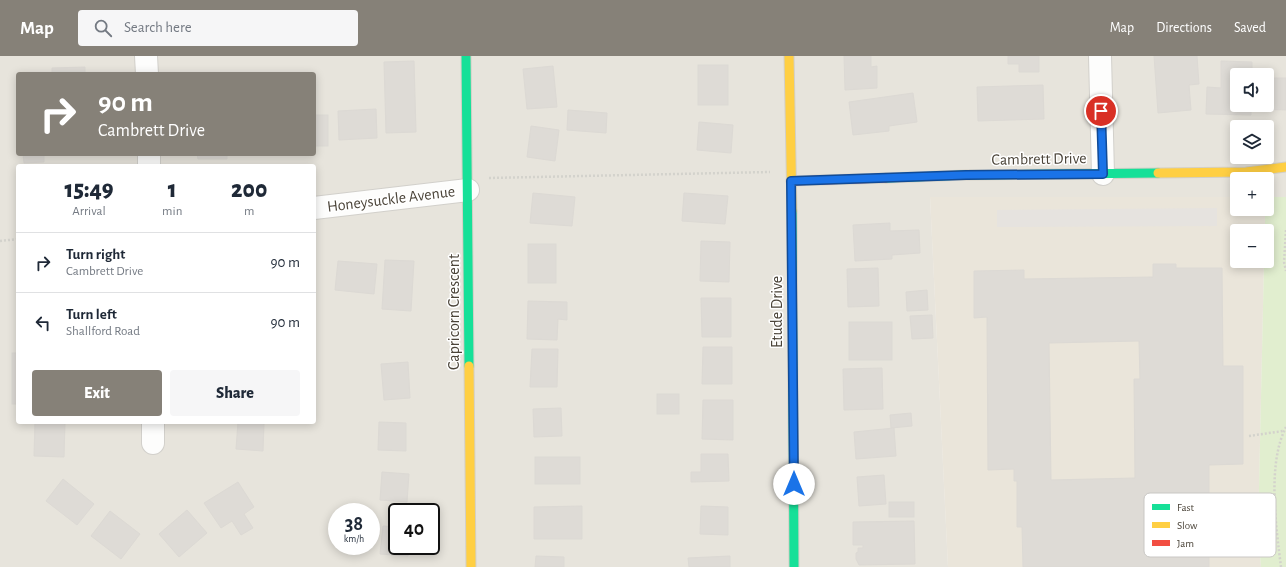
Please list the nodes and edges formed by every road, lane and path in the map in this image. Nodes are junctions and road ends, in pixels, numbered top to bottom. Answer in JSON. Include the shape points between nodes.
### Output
{"nodes":[{"id":1,"x":146,"y":56,"type":"edge"},
{"id":2,"x":466,"y":56,"type":"edge"},
{"id":3,"x":789,"y":56,"type":"edge"},
{"id":4,"x":1100,"y":56,"type":"edge"},
{"id":5,"x":147,"y":72,"type":"edge"},
{"id":6,"x":1286,"y":167,"type":"edge"},
{"id":7,"x":772,"y":172,"type":"dead end"},
{"id":8,"x":1103,"y":174,"type":"junction"},
{"id":9,"x":791,"y":181,"type":"junction"},
{"id":10,"x":476,"y":184,"type":"junction"},
{"id":11,"x":316,"y":208,"type":"edge"},
{"id":12,"x":1286,"y":230,"type":"edge"},
{"id":13,"x":16,"y":239,"type":"edge"},
{"id":14,"x":0,"y":241,"type":"edge"},
{"id":15,"x":1286,"y":271,"type":"edge"},
{"id":16,"x":1286,"y":427,"type":"edge"},
{"id":17,"x":1284,"y":431,"type":"junction"},
{"id":18,"x":1249,"y":436,"type":"dead end"},
{"id":19,"x":1275,"y":493,"type":"edge"},
{"id":20,"x":1276,"y":525,"type":"edge"},
{"id":21,"x":471,"y":567,"type":"edge"},
{"id":22,"x":794,"y":567,"type":"edge"},
{"id":23,"x":1281,"y":567,"type":"edge"}],
"edges":[{"from":1,"to":5,"type":"street"},
{"from":2,"to":10,"type":"street","name":"Capricorn Crescent"},
{"from":3,"to":9,"type":"street","name":"Etude Drive"},
{"from":4,"to":8,"type":"street"},
{"from":6,"to":8,"type":"street","name":"Cambrett Drive","via":[[1246,172]]},
{"from":7,"to":10,"type":"path"},
{"from":8,"to":9,"type":"street","name":"Cambrett Drive","via":[[966,175]]},
{"from":9,"to":22,"type":"street","name":"Etude Drive"},
{"from":10,"to":11,"type":"street","name":"Honeysuckle Avenue"},
{"from":10,"to":21,"type":"street","name":"Capricorn Crescent"},
{"from":12,"to":15,"type":"path"},
{"from":13,"to":14,"type":"path"},
{"from":16,"to":17,"type":"path"},
{"from":17,"to":18,"type":"path"},
{"from":17,"to":19,"type":"path","via":[[1276,464]]},
{"from":20,"to":23,"type":"path"}]}
